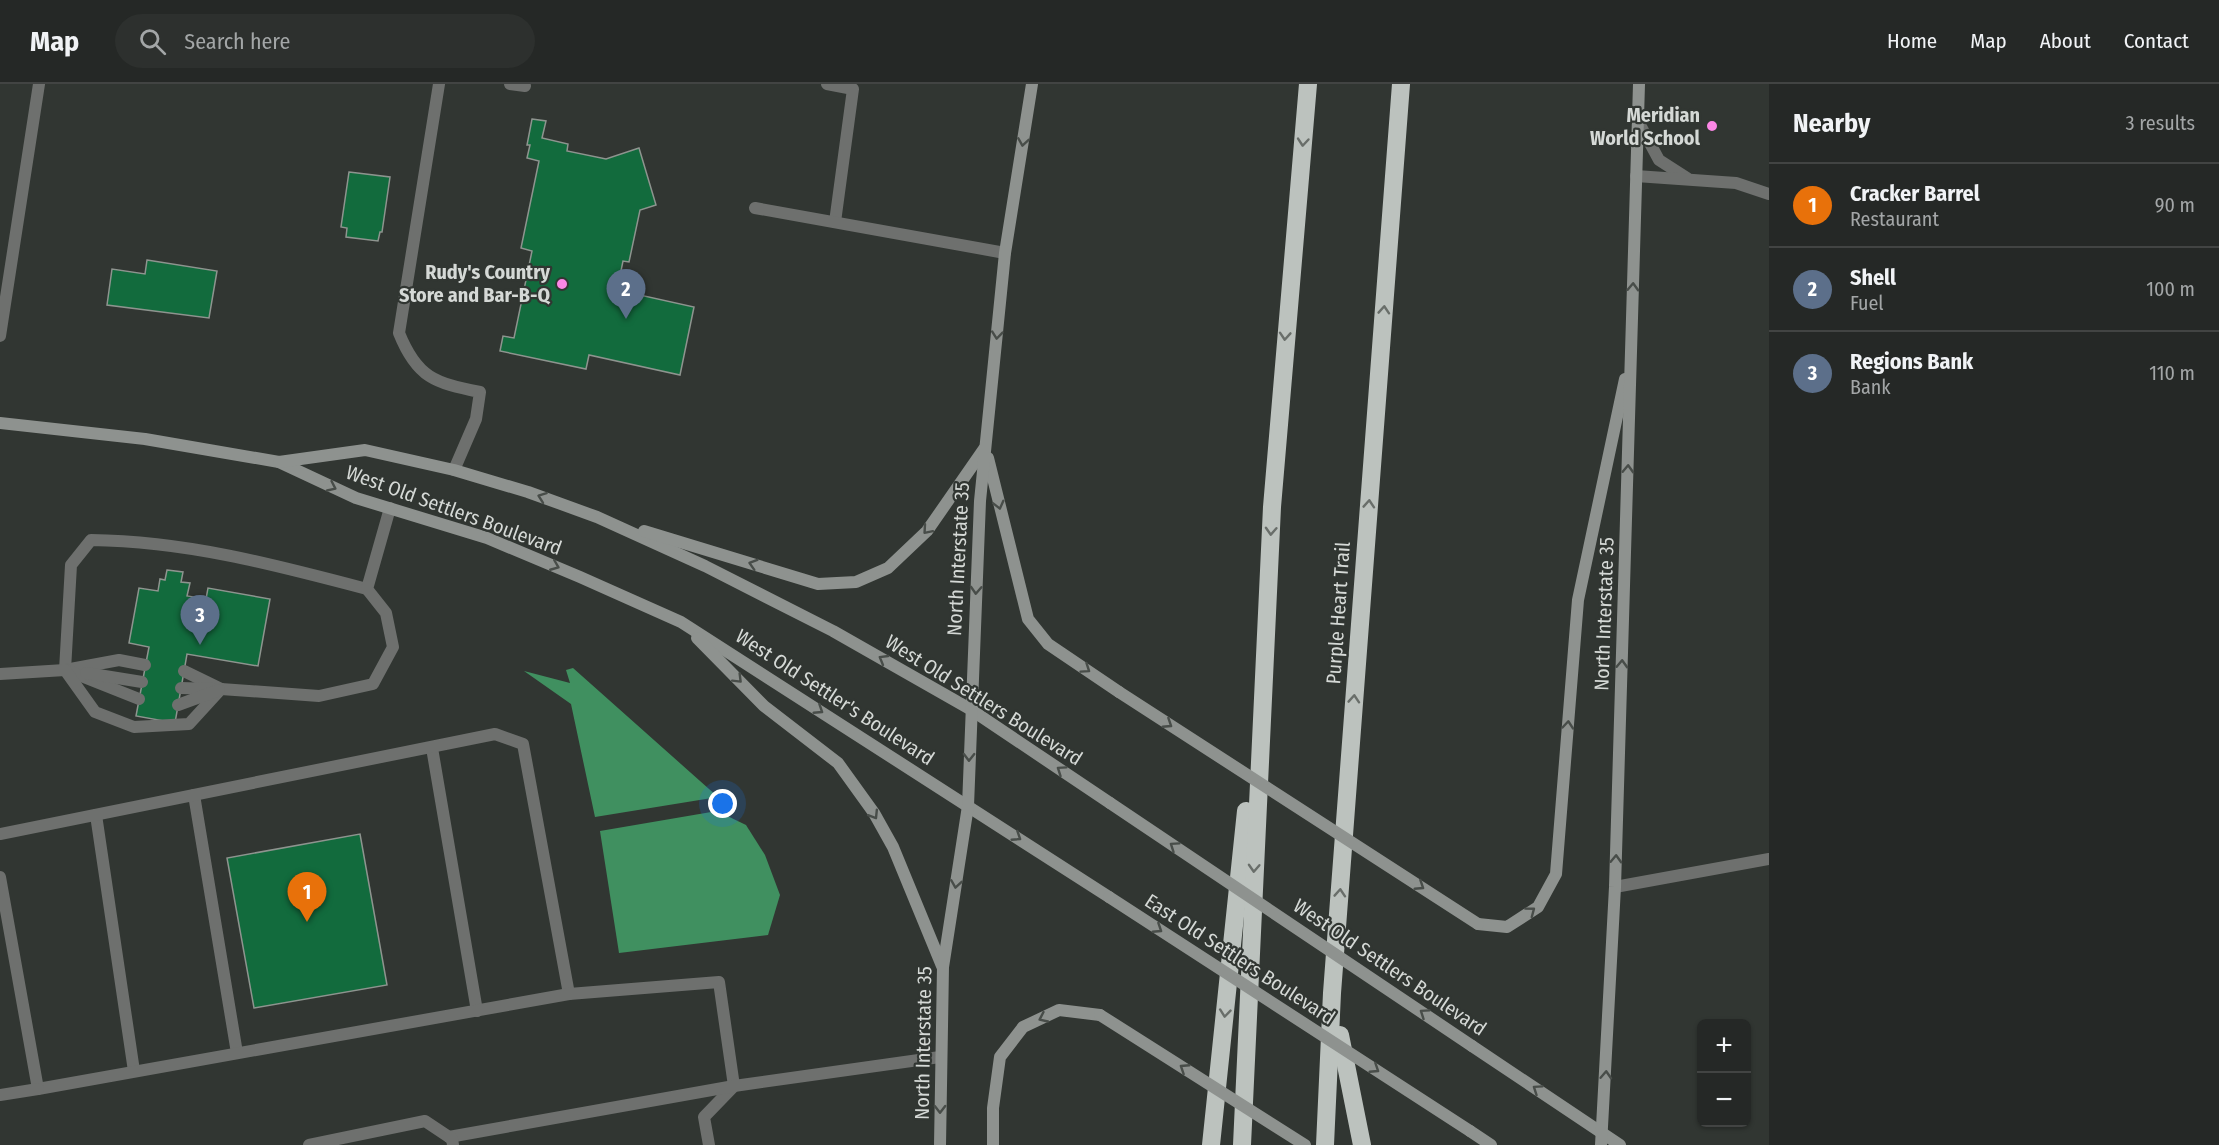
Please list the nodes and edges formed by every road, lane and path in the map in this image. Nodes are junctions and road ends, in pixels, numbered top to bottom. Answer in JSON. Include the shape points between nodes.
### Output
{"nodes":[{"id":1,"x":39,"y":84,"type":"edge"},
{"id":2,"x":439,"y":84,"type":"edge"},
{"id":3,"x":510,"y":84,"type":"edge"},
{"id":4,"x":826,"y":84,"type":"edge"},
{"id":5,"x":1032,"y":84,"type":"edge"},
{"id":6,"x":1308,"y":84,"type":"edge"},
{"id":7,"x":1401,"y":84,"type":"edge"},
{"id":8,"x":1639,"y":84,"type":"edge"},
{"id":9,"x":525,"y":86,"type":"dead end"},
{"id":10,"x":1638,"y":121,"type":"junction"},
{"id":11,"x":1636,"y":176,"type":"junction"},
{"id":12,"x":1691,"y":181,"type":"junction"},
{"id":13,"x":1769,"y":194,"type":"edge"},
{"id":14,"x":755,"y":208,"type":"dead end"},
{"id":15,"x":835,"y":222,"type":"junction"},
{"id":16,"x":1005,"y":253,"type":"junction"},
{"id":17,"x":0,"y":336,"type":"edge"},
{"id":18,"x":1632,"y":345,"type":"junction"},
{"id":19,"x":0,"y":423,"type":"edge"},
{"id":20,"x":985,"y":448,"type":"junction"},
{"id":21,"x":279,"y":462,"type":"junction"},
{"id":22,"x":454,"y":470,"type":"junction"},
{"id":23,"x":390,"y":508,"type":"junction"},
{"id":24,"x":597,"y":517,"type":"junction"},
{"id":25,"x":367,"y":589,"type":"junction"},
{"id":26,"x":1266,"y":621,"type":"junction"},
{"id":27,"x":681,"y":622,"type":"junction"},
{"id":28,"x":145,"y":665,"type":"dead end"},
{"id":29,"x":64,"y":670,"type":"junction"},
{"id":30,"x":184,"y":671,"type":"dead end"},
{"id":31,"x":0,"y":674,"type":"edge"},
{"id":32,"x":142,"y":682,"type":"dead end"},
{"id":33,"x":181,"y":688,"type":"dead end"},
{"id":34,"x":221,"y":689,"type":"junction"},
{"id":35,"x":139,"y":699,"type":"dead end"},
{"id":36,"x":178,"y":705,"type":"dead end"},
{"id":37,"x":970,"y":709,"type":"junction"},
{"id":38,"x":432,"y":748,"type":"junction"},
{"id":39,"x":195,"y":795,"type":"junction"},
{"id":40,"x":968,"y":806,"type":"junction"},
{"id":41,"x":96,"y":815,"type":"junction"},
{"id":42,"x":0,"y":834,"type":"edge"},
{"id":43,"x":1769,"y":859,"type":"edge"},
{"id":44,"x":0,"y":877,"type":"edge"},
{"id":45,"x":1615,"y":887,"type":"junction"},
{"id":46,"x":943,"y":967,"type":"junction"},
{"id":47,"x":1332,"y":993,"type":"junction"},
{"id":48,"x":569,"y":994,"type":"junction"},
{"id":49,"x":477,"y":1011,"type":"junction"},
{"id":50,"x":237,"y":1053,"type":"junction"},
{"id":51,"x":940,"y":1057,"type":"junction"},
{"id":52,"x":134,"y":1071,"type":"junction"},
{"id":53,"x":734,"y":1086,"type":"junction"},
{"id":54,"x":38,"y":1089,"type":"junction"},
{"id":55,"x":0,"y":1095,"type":"edge"},
{"id":56,"x":1602,"y":1139,"type":"edge"},
{"id":57,"x":451,"y":1141,"type":"edge"},
{"id":58,"x":309,"y":1145,"type":"edge"},
{"id":59,"x":708,"y":1145,"type":"edge"},
{"id":60,"x":940,"y":1145,"type":"edge"},
{"id":61,"x":993,"y":1145,"type":"edge"},
{"id":62,"x":1211,"y":1145,"type":"edge"},
{"id":63,"x":1242,"y":1145,"type":"edge"},
{"id":64,"x":1305,"y":1145,"type":"edge"},
{"id":65,"x":1325,"y":1145,"type":"edge"},
{"id":66,"x":1362,"y":1145,"type":"edge"},
{"id":67,"x":1491,"y":1145,"type":"edge"},
{"id":68,"x":1620,"y":1145,"type":"edge"}],
"edges":[{"from":1,"to":17,"type":"street"},
{"from":2,"to":22,"type":"street","via":[[399,333],[409,357],[423,374],[444,385],[480,392],[476,419]]},
{"from":3,"to":9,"type":"street"},
{"from":4,"to":15,"type":"street","via":[[853,89]]},
{"from":5,"to":16,"type":"main road","name":"North Interstate 35","one_way":true},
{"from":6,"to":26,"type":"highway","one_way":true},
{"from":47,"to":7,"type":"highway","name":"Purple Heart Trail","one_way":true},
{"from":8,"to":10,"type":"main road","name":"North Interstate 35"},
{"from":10,"to":11,"type":"main road","name":"North Interstate 35"},
{"from":10,"to":12,"type":"street","via":[[1659,160]]},
{"from":11,"to":12,"type":"street"},
{"from":18,"to":11,"type":"main road","name":"North Interstate 35","one_way":true},
{"from":12,"to":13,"type":"street","via":[[1736,183]]},
{"from":14,"to":15,"type":"street"},
{"from":15,"to":16,"type":"street"},
{"from":16,"to":20,"type":"main road","name":"North Interstate 35","one_way":true},
{"from":20,"to":18,"type":"main road","one_way":true,"bridge":true,"via":[[1028,619],[1048,644],[1478,924],[1508,927],[1538,907],[1556,874],[1578,600]]},
{"from":45,"to":18,"type":"main road","name":"North Interstate 35","one_way":true},
{"from":19,"to":21,"type":"main road","name":"West Old Settlers Boulevard","via":[[145,439]]},
{"from":20,"to":24,"type":"main road","one_way":true,"via":[[927,531],[888,568],[856,582],[818,584]]},
{"from":20,"to":37,"type":"main road","name":"North Interstate 35","one_way":true},
{"from":21,"to":22,"type":"main road","name":"West Old Settlers Boulevard","via":[[365,450]]},
{"from":21,"to":23,"type":"main road","name":"West Old Settlers Boulevard","one_way":true,"via":[[356,498]]},
{"from":24,"to":22,"type":"main road","name":"West Old Settlers Boulevard","one_way":true},
{"from":23,"to":25,"type":"street"},
{"from":23,"to":27,"type":"main road","name":"West Old Settlers Boulevard","one_way":true,"via":[[487,538]]},
{"from":37,"to":24,"type":"main road","name":"West Old Settlers Boulevard","one_way":true,"via":[[833,631]]},
{"from":25,"to":29,"type":"street","via":[[243,556],[139,541],[91,540],[71,565]]},
{"from":25,"to":34,"type":"street","via":[[386,613],[393,646],[373,684],[319,696]]},
{"from":26,"to":62,"type":"highway","one_way":true},
{"from":26,"to":63,"type":"highway","one_way":true},
{"from":27,"to":40,"type":"main road","name":"West Old Settler's Boulevard","one_way":true},
{"from":27,"to":46,"type":"main road","one_way":true,"via":[[765,706],[838,763],[893,847]]},
{"from":28,"to":29,"type":"street","via":[[119,660]]},
{"from":29,"to":31,"type":"street"},
{"from":29,"to":32,"type":"street"},
{"from":29,"to":34,"type":"street","via":[[96,712],[134,727],[189,724]]},
{"from":29,"to":35,"type":"street"},
{"from":30,"to":34,"type":"street"},
{"from":33,"to":34,"type":"street"},
{"from":34,"to":36,"type":"street"},
{"from":37,"to":40,"type":"main road","name":"North Interstate 35","one_way":true},
{"from":56,"to":37,"type":"main road","name":"West Old Settlers Boulevard","one_way":true,"bridge":true,"via":[[1472,1046]]},
{"from":38,"to":39,"type":"street"},
{"from":38,"to":48,"type":"street","via":[[495,734],[523,744]]},
{"from":38,"to":49,"type":"street"},
{"from":39,"to":41,"type":"street"},
{"from":39,"to":50,"type":"street"},
{"from":40,"to":46,"type":"main road","name":"North Interstate 35","one_way":true},
{"from":40,"to":67,"type":"main road","name":"East Old Settlers Boulevard","one_way":true,"bridge":true},
{"from":41,"to":42,"type":"street"},
{"from":41,"to":52,"type":"street"},
{"from":43,"to":45,"type":"street"},
{"from":44,"to":54,"type":"street"},
{"from":56,"to":45,"type":"main road","name":"North Interstate 35","one_way":true},
{"from":46,"to":51,"type":"main road","name":"North Interstate 35"},
{"from":47,"to":65,"type":"highway","name":"Purple Heart Trail"},
{"from":47,"to":66,"type":"highway"},
{"from":48,"to":49,"type":"street"},
{"from":48,"to":53,"type":"street","via":[[719,982]]},
{"from":49,"to":50,"type":"street"},
{"from":50,"to":52,"type":"street"},
{"from":51,"to":53,"type":"street"},
{"from":51,"to":60,"type":"main road","name":"North Interstate 35","one_way":true},
{"from":52,"to":54,"type":"street"},
{"from":53,"to":57,"type":"street"},
{"from":53,"to":59,"type":"street","via":[[704,1118]]},
{"from":54,"to":55,"type":"street"},
{"from":56,"to":68,"type":"main road"},
{"from":57,"to":58,"type":"street","via":[[425,1121]]},
{"from":64,"to":61,"type":"main road","one_way":true,"bridge":true,"via":[[1100,1015],[1059,1010],[1023,1027],[1000,1057]]}]}
